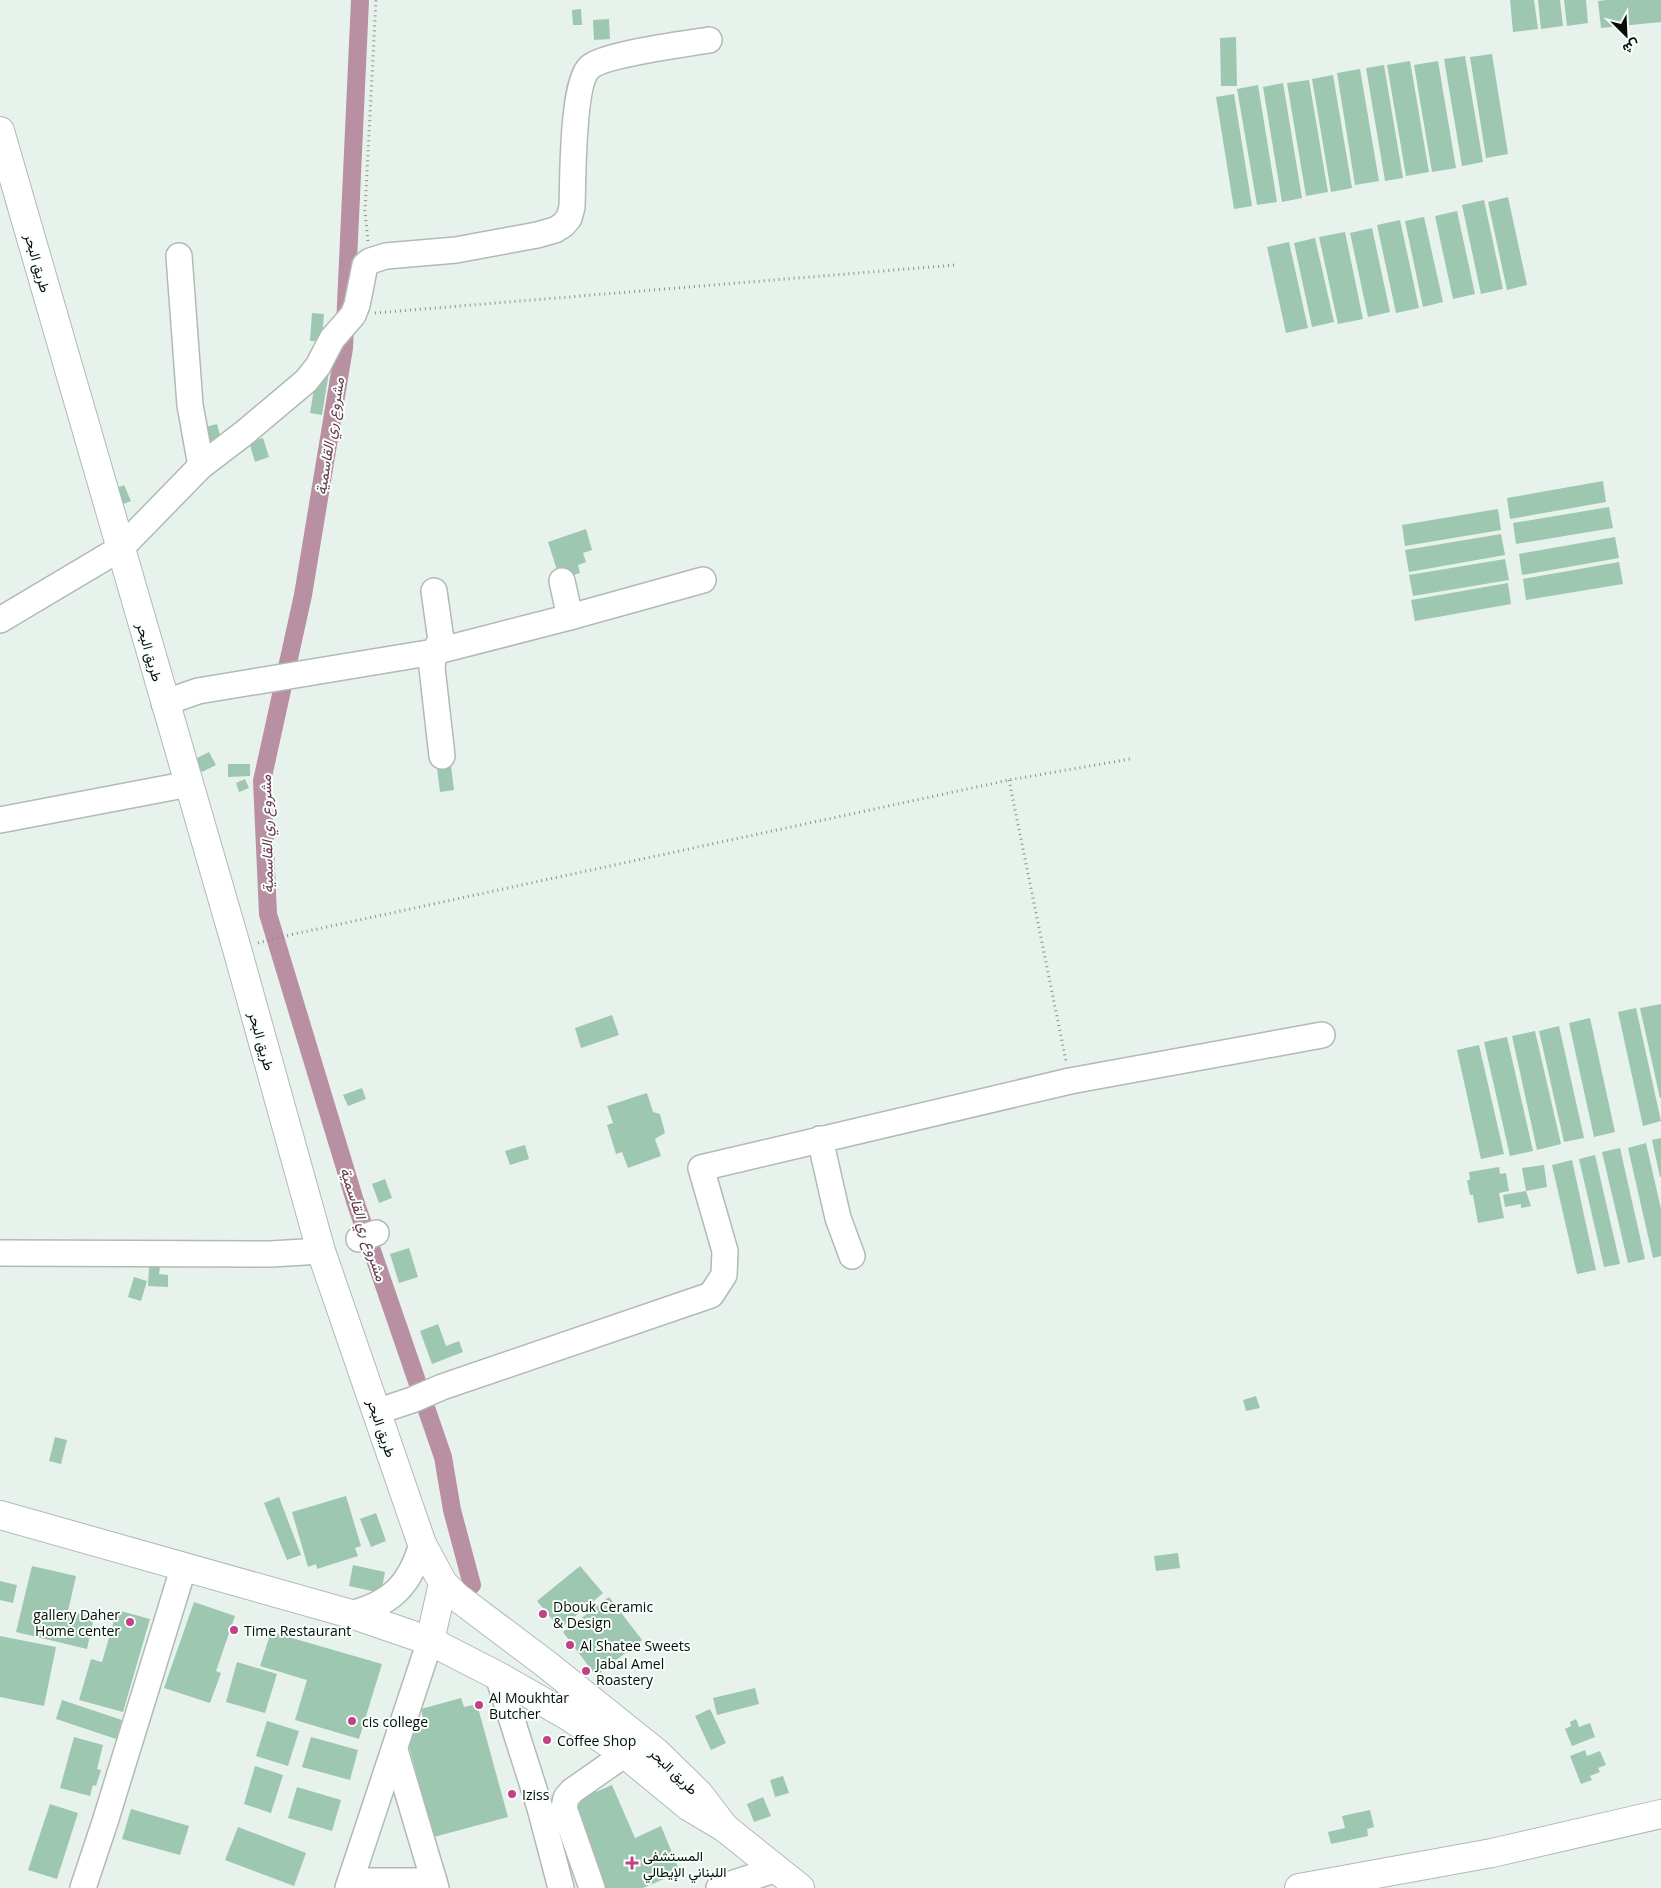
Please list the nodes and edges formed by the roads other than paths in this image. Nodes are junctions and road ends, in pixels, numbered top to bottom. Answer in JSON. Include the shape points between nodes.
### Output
{"nodes":[{"id":1,"x":709,"y":40,"type":"dead end"},
{"id":2,"x":0,"y":132,"type":"edge"},
{"id":3,"x":179,"y":256,"type":"dead end"},
{"id":4,"x":201,"y":466,"type":"junction"},
{"id":5,"x":121,"y":548,"type":"junction"},
{"id":6,"x":703,"y":580,"type":"dead end"},
{"id":7,"x":562,"y":582,"type":"dead end"},
{"id":8,"x":434,"y":591,"type":"dead end"},
{"id":9,"x":570,"y":617,"type":"junction"},
{"id":10,"x":0,"y":620,"type":"edge"},
{"id":11,"x":434,"y":652,"type":"junction"},
{"id":12,"x":164,"y":704,"type":"junction"},
{"id":13,"x":442,"y":756,"type":"dead end"},
{"id":14,"x":189,"y":784,"type":"junction"},
{"id":15,"x":0,"y":820,"type":"edge"},
{"id":16,"x":1322,"y":1035,"type":"dead end"},
{"id":17,"x":820,"y":1139,"type":"junction"},
{"id":18,"x":321,"y":1251,"type":"junction"},
{"id":19,"x":0,"y":1253,"type":"edge"},
{"id":20,"x":852,"y":1256,"type":"dead end"},
{"id":21,"x":376,"y":1412,"type":"junction"},
{"id":22,"x":0,"y":1515,"type":"edge"},
{"id":23,"x":422,"y":1544,"type":"junction"},
{"id":24,"x":184,"y":1566,"type":"junction"},
{"id":25,"x":443,"y":1583,"type":"junction"},
{"id":26,"x":352,"y":1614,"type":"junction"},
{"id":27,"x":430,"y":1641,"type":"junction"},
{"id":28,"x":498,"y":1676,"type":"junction"},
{"id":29,"x":395,"y":1750,"type":"junction"},
{"id":30,"x":625,"y":1754,"type":"junction"},
{"id":31,"x":1661,"y":1814,"type":"edge"},
{"id":32,"x":725,"y":1828,"type":"junction"},
{"id":33,"x":777,"y":1869,"type":"junction"},
{"id":34,"x":350,"y":1884,"type":"edge"},
{"id":35,"x":435,"y":1885,"type":"edge"},
{"id":36,"x":83,"y":1888,"type":"edge"},
{"id":37,"x":562,"y":1888,"type":"edge"},
{"id":38,"x":592,"y":1888,"type":"edge"},
{"id":39,"x":719,"y":1888,"type":"edge"},
{"id":40,"x":800,"y":1888,"type":"edge"},
{"id":41,"x":1299,"y":1888,"type":"edge"}],
"edges":[{"from":1,"to":4,"type":"street","via":[[619,56],[595,64],[585,73],[581,84],[569,218],[555,230],[537,236],[370,260],[365,265],[358,305],[306,382]]},
{"from":2,"to":5,"type":"main road","name":"طريق البحر"},
{"from":3,"to":4,"type":"street","via":[[190,405]]},
{"from":4,"to":5,"type":"street"},
{"from":5,"to":10,"type":"street"},
{"from":5,"to":12,"type":"main road","name":"طريق البحر"},
{"from":6,"to":9,"type":"street"},
{"from":7,"to":9,"type":"street"},
{"from":8,"to":11,"type":"street","via":[[441,640]]},
{"from":9,"to":11,"type":"street"},
{"from":11,"to":12,"type":"street","via":[[198,690]]},
{"from":11,"to":13,"type":"street","via":[[432,668]]},
{"from":12,"to":14,"type":"main road","name":"طريق البحر"},
{"from":14,"to":15,"type":"street"},
{"from":14,"to":18,"type":"main road","name":"طريق البحر"},
{"from":16,"to":17,"type":"street","via":[[1070,1081]]},
{"from":17,"to":20,"type":"street","via":[[838,1218]]},
{"from":17,"to":21,"type":"street","via":[[701,1168],[725,1251],[724,1275],[711,1295]]},
{"from":18,"to":19,"type":"street","via":[[271,1254]]},
{"from":18,"to":21,"type":"main road","name":"طريق البحر"},
{"from":21,"to":23,"type":"main road","name":"طريق البحر"},
{"from":22,"to":24,"type":"main road","name":"طريق البحر"},
{"from":23,"to":25,"type":"main road","name":"طريق البحر"},
{"from":23,"to":26,"type":"street","via":[[416,1565],[405,1583],[390,1598]]},
{"from":24,"to":26,"type":"main road","name":"طريق البحر"},
{"from":24,"to":36,"type":"street"},
{"from":25,"to":27,"type":"main road"},
{"from":25,"to":32,"type":"main road","name":"طريق البحر","via":[[658,1753],[694,1789]]},
{"from":26,"to":27,"type":"main road","name":"طريق البحر"},
{"from":27,"to":28,"type":"main road","name":"طريق البحر"},
{"from":27,"to":29,"type":"street"},
{"from":28,"to":30,"type":"main road","name":"طريق البحر","via":[[568,1716]]},
{"from":28,"to":37,"type":"street"},
{"from":29,"to":34,"type":"street"},
{"from":29,"to":35,"type":"street"},
{"from":30,"to":32,"type":"main road","name":"طريق البحر","via":[[688,1806]]},
{"from":30,"to":38,"type":"street","via":[[566,1798],[564,1808]]},
{"from":31,"to":41,"type":"main road","via":[[1492,1853]]},
{"from":32,"to":33,"type":"main road","name":"طريق البحر"},
{"from":33,"to":39,"type":"street"},
{"from":33,"to":40,"type":"main road","name":"طريق البحر"},
{"from":34,"to":35,"type":"street"}]}
